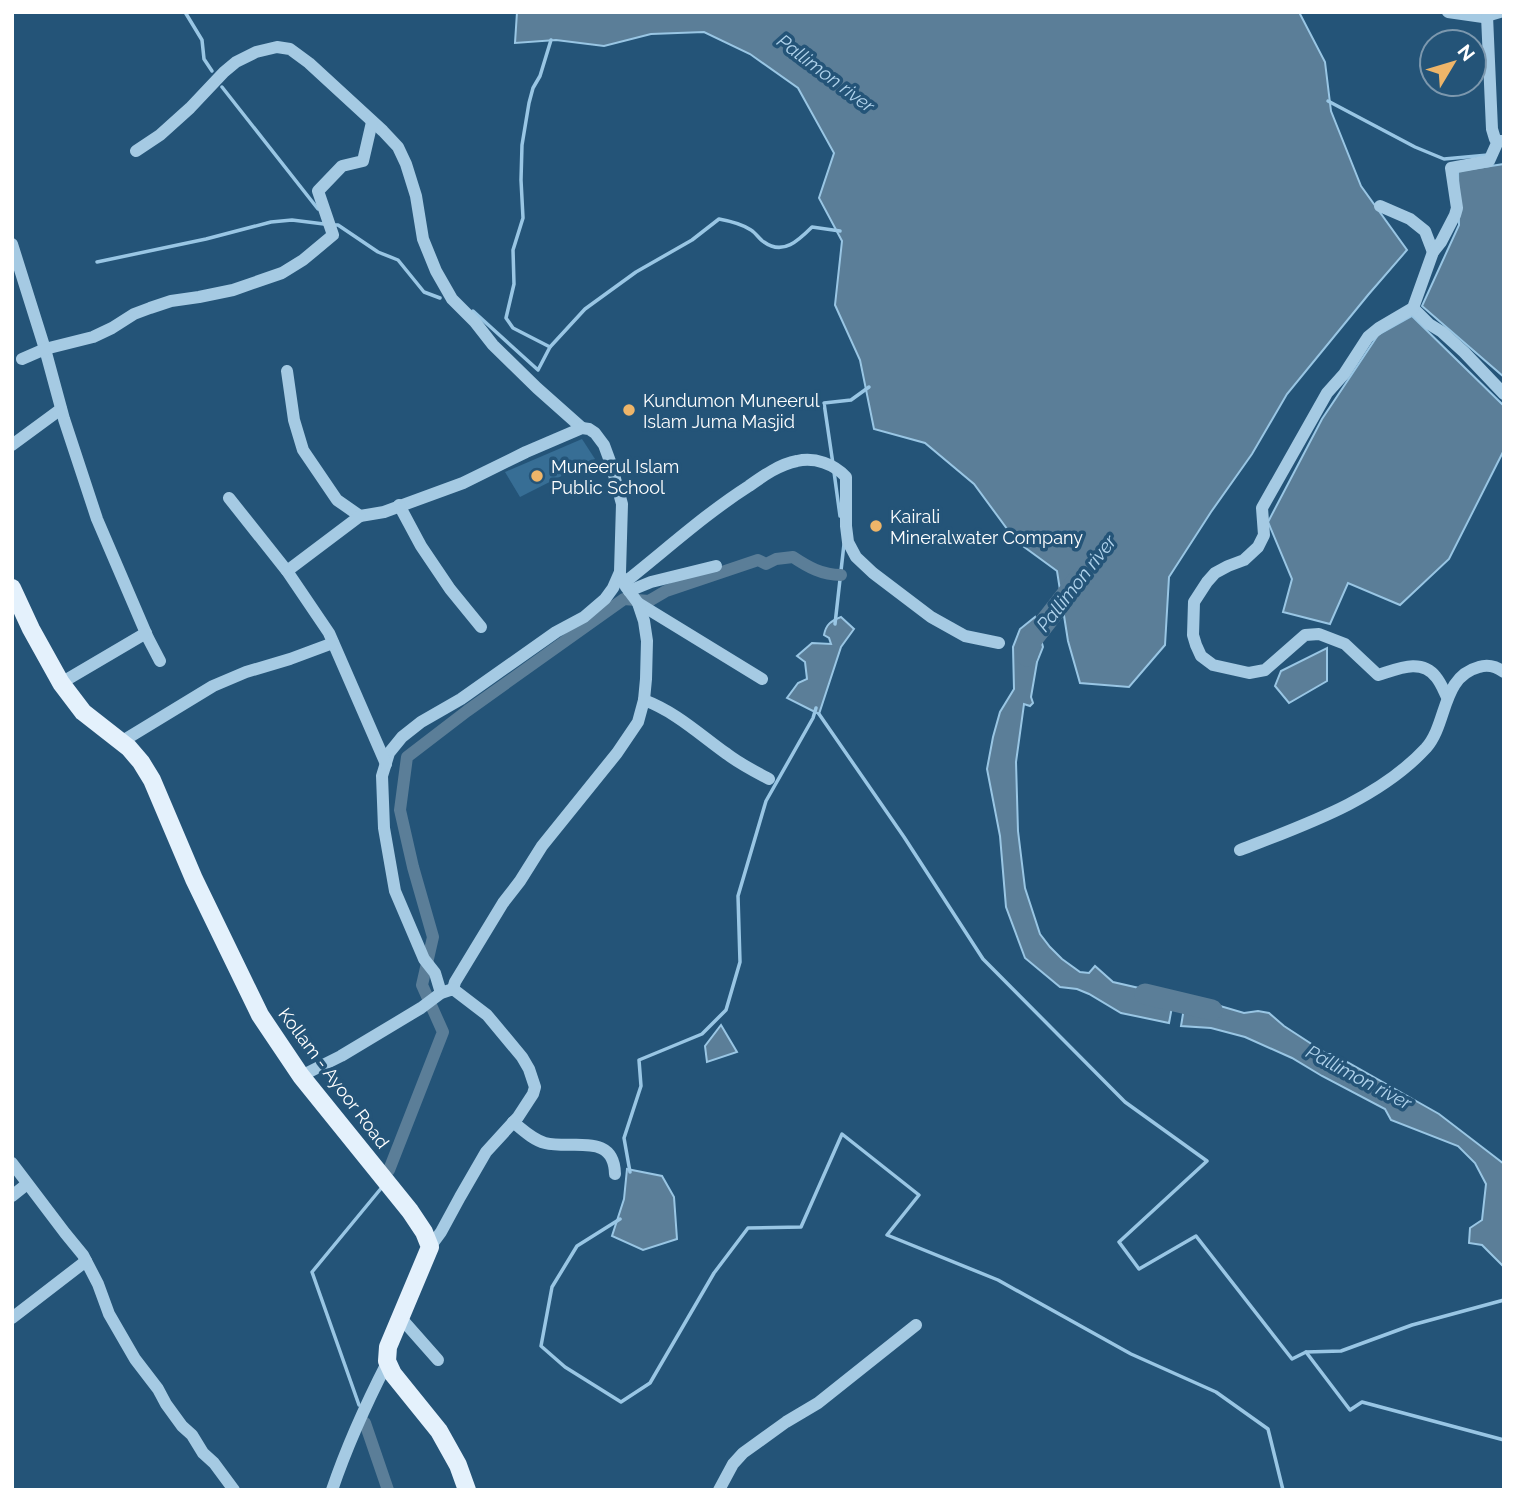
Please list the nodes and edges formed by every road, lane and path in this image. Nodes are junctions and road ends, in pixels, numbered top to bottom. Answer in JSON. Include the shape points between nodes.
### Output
{"nodes":[{"id":1,"x":1448,"y":12,"type":"edge"},
{"id":2,"x":1493,"y":14,"type":"edge"},
{"id":3,"x":372,"y":121,"type":"junction"},
{"id":4,"x":1501,"y":141,"type":"edge"},
{"id":5,"x":136,"y":151,"type":"dead end"},
{"id":6,"x":1380,"y":206,"type":"dead end"},
{"id":7,"x":12,"y":244,"type":"edge"},
{"id":8,"x":1433,"y":252,"type":"junction"},
{"id":9,"x":1413,"y":308,"type":"junction"},
{"id":10,"x":45,"y":349,"type":"junction"},
{"id":11,"x":22,"y":359,"type":"dead end"},
{"id":12,"x":287,"y":371,"type":"dead end"},
{"id":13,"x":1504,"y":394,"type":"edge"},
{"id":14,"x":61,"y":410,"type":"junction"},
{"id":15,"x":582,"y":428,"type":"junction"},
{"id":16,"x":12,"y":445,"type":"edge"},
{"id":17,"x":229,"y":498,"type":"dead end"},
{"id":18,"x":399,"y":505,"type":"junction"},
{"id":19,"x":360,"y":516,"type":"junction"},
{"id":20,"x":716,"y":566,"type":"dead end"},
{"id":21,"x":287,"y":571,"type":"junction"},
{"id":22,"x":12,"y":588,"type":"edge"},
{"id":23,"x":630,"y":591,"type":"junction"},
{"id":24,"x":481,"y":626,"type":"dead end"},
{"id":25,"x":146,"y":633,"type":"junction"},
{"id":26,"x":333,"y":643,"type":"junction"},
{"id":27,"x":999,"y":643,"type":"dead end"},
{"id":28,"x":160,"y":661,"type":"dead end"},
{"id":29,"x":1504,"y":673,"type":"edge"},
{"id":30,"x":761,"y":678,"type":"dead end"},
{"id":31,"x":61,"y":683,"type":"junction"},
{"id":32,"x":1447,"y":697,"type":"junction"},
{"id":33,"x":644,"y":700,"type":"junction"},
{"id":34,"x":121,"y":742,"type":"junction"},
{"id":35,"x":386,"y":764,"type":"junction"},
{"id":36,"x":769,"y":779,"type":"dead end"},
{"id":37,"x":1240,"y":850,"type":"dead end"},
{"id":38,"x":447,"y":991,"type":"junction"},
{"id":39,"x":302,"y":1076,"type":"junction"},
{"id":40,"x":513,"y":1122,"type":"junction"},
{"id":41,"x":12,"y":1163,"type":"edge"},
{"id":42,"x":615,"y":1174,"type":"dead end"},
{"id":43,"x":27,"y":1184,"type":"junction"},
{"id":44,"x":12,"y":1196,"type":"edge"},
{"id":45,"x":430,"y":1247,"type":"junction"},
{"id":46,"x":86,"y":1261,"type":"junction"},
{"id":47,"x":400,"y":1317,"type":"junction"},
{"id":48,"x":12,"y":1318,"type":"edge"},
{"id":49,"x":916,"y":1325,"type":"dead end"},
{"id":50,"x":438,"y":1360,"type":"dead end"},
{"id":51,"x":387,"y":1363,"type":"junction"},
{"id":52,"x":234,"y":1490,"type":"edge"},
{"id":53,"x":331,"y":1490,"type":"edge"},
{"id":54,"x":467,"y":1490,"type":"edge"},
{"id":55,"x":719,"y":1490,"type":"edge"}],
"edges":[{"from":1,"to":2,"type":"street"},
{"from":2,"to":4,"type":"street","via":[[1492,129],[1494,139]]},
{"from":3,"to":5,"type":"street","via":[[309,63],[290,49],[277,47],[236,62],[160,135]]},
{"from":3,"to":10,"type":"street","via":[[363,161],[342,166],[318,191],[333,235],[303,260],[256,283],[171,301],[134,314],[93,337]]},
{"from":3,"to":15,"type":"street","via":[[398,148],[406,164],[423,239],[452,299],[493,345]]},
{"from":4,"to":8,"type":"street","via":[[1489,161],[1451,168],[1457,208]]},
{"from":6,"to":8,"type":"street","via":[[1425,231]]},
{"from":7,"to":10,"type":"street"},
{"from":8,"to":9,"type":"street"},
{"from":9,"to":13,"type":"street"},
{"from":9,"to":32,"type":"street","via":[[1368,337],[1326,393],[1262,508],[1264,535],[1258,547],[1244,560],[1215,573],[1194,602],[1193,635],[1201,656],[1213,665],[1249,673],[1265,670],[1305,635],[1320,634],[1345,644],[1378,675],[1422,666],[1436,676]]},
{"from":10,"to":11,"type":"street"},
{"from":10,"to":14,"type":"street"},
{"from":12,"to":19,"type":"street","via":[[303,450],[337,500]]},
{"from":14,"to":16,"type":"street"},
{"from":14,"to":25,"type":"street","via":[[97,519]]},
{"from":15,"to":18,"type":"street","via":[[463,483]]},
{"from":15,"to":23,"type":"street","via":[[595,433],[604,444],[616,481]]},
{"from":17,"to":21,"type":"street"},
{"from":18,"to":19,"type":"street"},
{"from":18,"to":24,"type":"street","via":[[450,589]]},
{"from":19,"to":21,"type":"street"},
{"from":20,"to":23,"type":"street"},
{"from":21,"to":26,"type":"street"},
{"from":22,"to":31,"type":"main road","name":"Kollam - Ayoor Road"},
{"from":23,"to":27,"type":"street","via":[[700,520],[765,475],[795,461],[812,459],[845,474],[848,542],[856,557],[931,617],[965,636]]},
{"from":23,"to":30,"type":"street"},
{"from":23,"to":33,"type":"street","via":[[644,621],[647,641]]},
{"from":23,"to":35,"type":"street","via":[[613,588],[584,617],[421,722],[402,737]]},
{"from":25,"to":28,"type":"street"},
{"from":25,"to":31,"type":"street"},
{"from":26,"to":34,"type":"street","via":[[212,686]]},
{"from":26,"to":35,"type":"street"},
{"from":29,"to":32,"type":"street","via":[[1483,665],[1469,670]]},
{"from":31,"to":34,"type":"main road","name":"Kollam - Ayoor Road","via":[[83,712]]},
{"from":32,"to":37,"type":"street","via":[[1436,733],[1409,765],[1322,819]]},
{"from":33,"to":36,"type":"street"},
{"from":33,"to":38,"type":"street","via":[[628,737],[542,846]]},
{"from":34,"to":39,"type":"main road","name":"Kollam - Ayoor Road","via":[[152,780],[260,1015]]},
{"from":35,"to":38,"type":"street","via":[[382,802],[395,891],[427,963]]},
{"from":38,"to":39,"type":"street"},
{"from":38,"to":40,"type":"street","via":[[487,1015],[530,1069],[533,1094]]},
{"from":39,"to":45,"type":"main road","name":"Kollam - Ayoor Road","via":[[410,1211]]},
{"from":40,"to":42,"type":"street","via":[[546,1143],[603,1148],[615,1162]]},
{"from":40,"to":45,"type":"street","via":[[486,1152]]},
{"from":41,"to":43,"type":"street"},
{"from":43,"to":44,"type":"street"},
{"from":43,"to":46,"type":"street"},
{"from":45,"to":47,"type":"main road"},
{"from":46,"to":48,"type":"street"},
{"from":46,"to":52,"type":"street","via":[[135,1359]]},
{"from":47,"to":50,"type":"street"},
{"from":47,"to":51,"type":"main road"},
{"from":49,"to":55,"type":"street","via":[[818,1403],[743,1453]]},
{"from":51,"to":53,"type":"street"},
{"from":51,"to":54,"type":"main road","via":[[439,1431]]}]}
